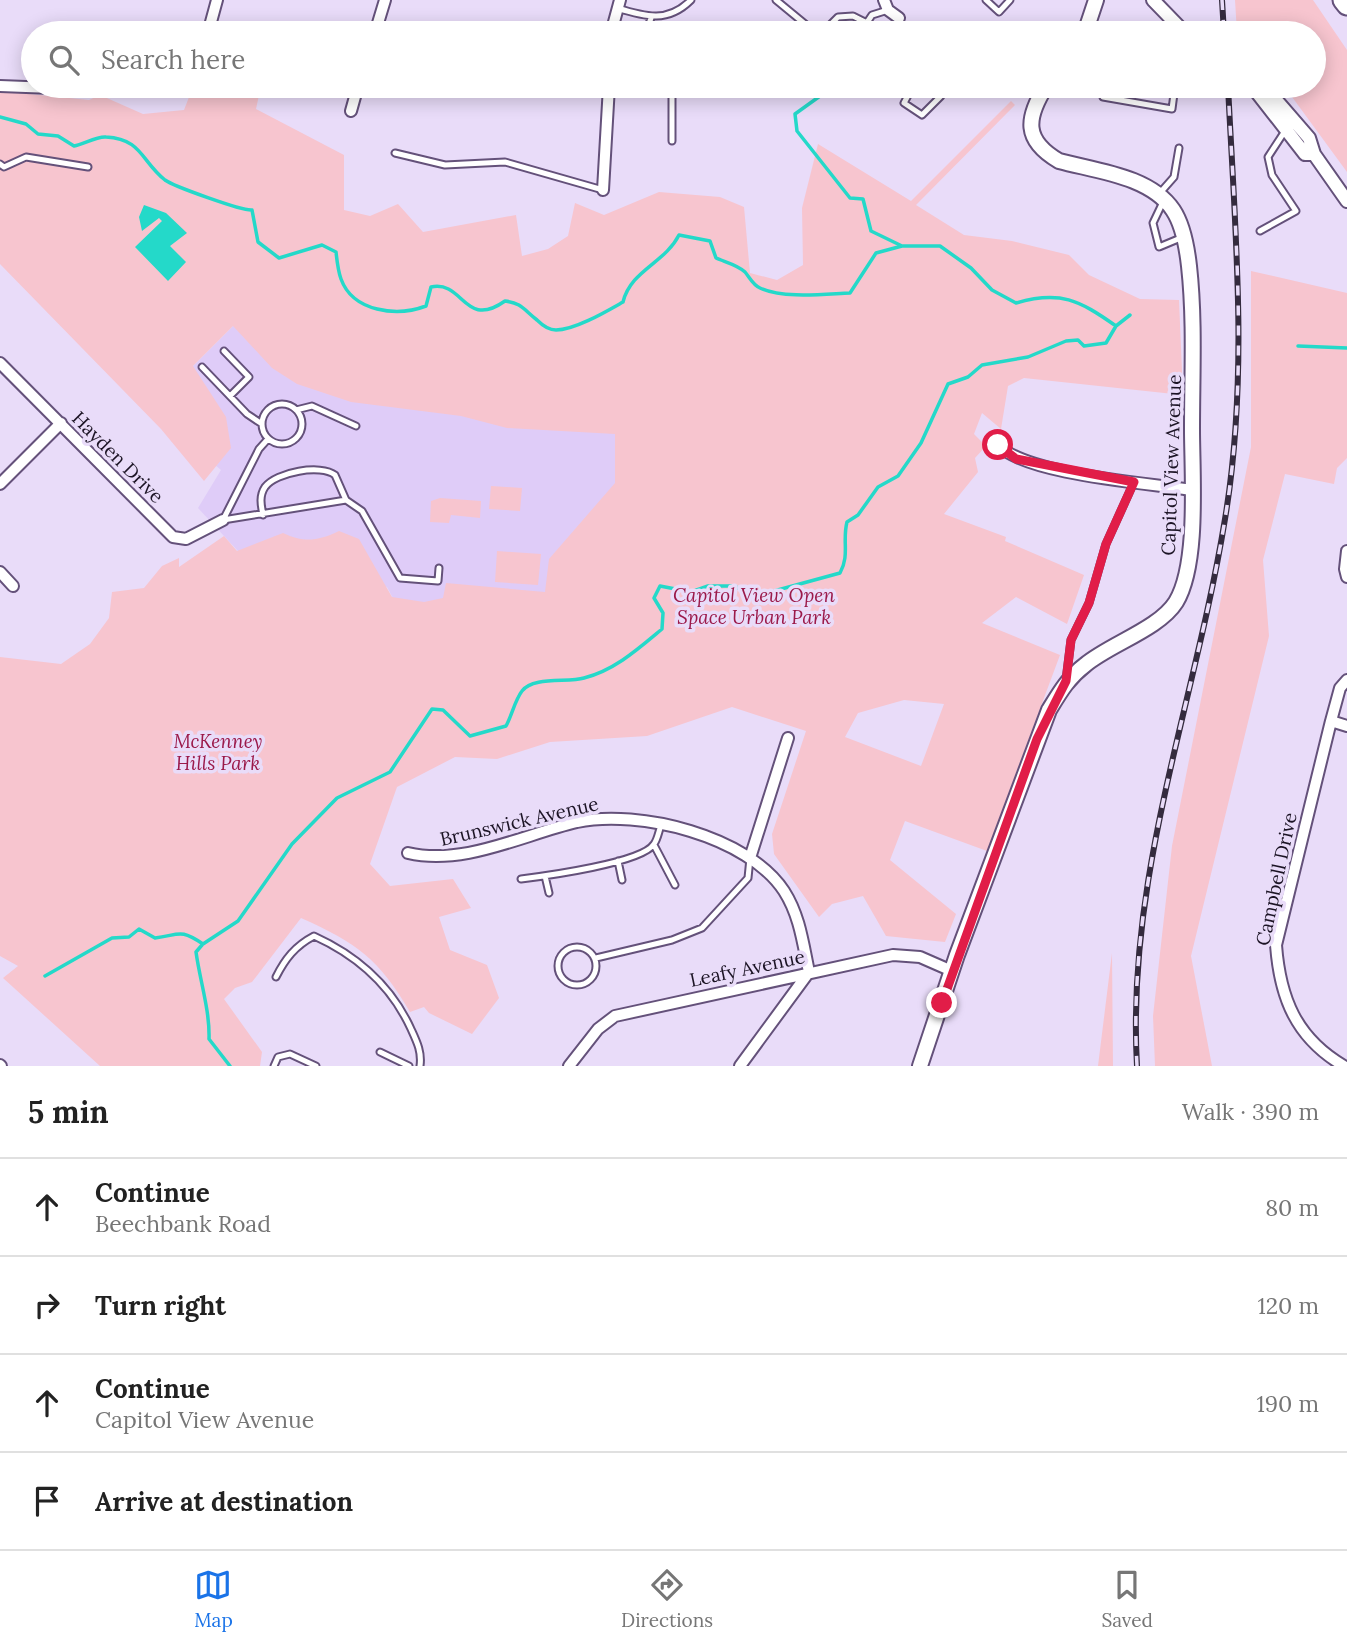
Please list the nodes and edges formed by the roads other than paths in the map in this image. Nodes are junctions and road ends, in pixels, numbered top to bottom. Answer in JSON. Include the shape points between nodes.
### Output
{"nodes":[{"id":1,"x":217,"y":0,"type":"edge"},
{"id":2,"x":385,"y":0,"type":"edge"},
{"id":3,"x":691,"y":0,"type":"edge"},
{"id":4,"x":776,"y":0,"type":"edge"},
{"id":5,"x":986,"y":0,"type":"edge"},
{"id":6,"x":1010,"y":0,"type":"edge"},
{"id":7,"x":1152,"y":0,"type":"edge"},
{"id":8,"x":1343,"y":0,"type":"edge"},
{"id":9,"x":1093,"y":2,"type":"edge"},
{"id":10,"x":619,"y":4,"type":"edge"},
{"id":11,"x":886,"y":5,"type":"edge"},
{"id":12,"x":1347,"y":5,"type":"edge"},
{"id":13,"x":652,"y":18,"type":"junction"},
{"id":14,"x":899,"y":18,"type":"dead end"},
{"id":15,"x":211,"y":21,"type":"edge"},
{"id":16,"x":379,"y":21,"type":"edge"},
{"id":17,"x":614,"y":21,"type":"edge"},
{"id":18,"x":651,"y":21,"type":"edge"},
{"id":19,"x":801,"y":21,"type":"edge"},
{"id":20,"x":834,"y":21,"type":"edge"},
{"id":21,"x":863,"y":21,"type":"edge"},
{"id":22,"x":868,"y":21,"type":"edge"},
{"id":23,"x":1090,"y":21,"type":"edge"},
{"id":24,"x":1169,"y":21,"type":"edge"},
{"id":25,"x":0,"y":86,"type":"edge"},
{"id":26,"x":21,"y":87,"type":"edge"},
{"id":27,"x":355,"y":98,"type":"edge"},
{"id":28,"x":608,"y":98,"type":"edge"},
{"id":29,"x":672,"y":98,"type":"edge"},
{"id":30,"x":907,"y":98,"type":"edge"},
{"id":31,"x":939,"y":98,"type":"edge"},
{"id":32,"x":1040,"y":98,"type":"edge"},
{"id":33,"x":1109,"y":98,"type":"edge"},
{"id":34,"x":1173,"y":98,"type":"edge"},
{"id":35,"x":1264,"y":98,"type":"edge"},
{"id":36,"x":1272,"y":98,"type":"edge"},
{"id":37,"x":351,"y":111,"type":"dead end"},
{"id":38,"x":1291,"y":125,"type":"junction"},
{"id":39,"x":671,"y":141,"type":"dead end"},
{"id":40,"x":1179,"y":148,"type":"dead end"},
{"id":41,"x":395,"y":153,"type":"dead end"},
{"id":42,"x":0,"y":164,"type":"edge"},
{"id":43,"x":88,"y":167,"type":"dead end"},
{"id":44,"x":603,"y":190,"type":"joint"},
{"id":45,"x":1161,"y":197,"type":"junction"},
{"id":46,"x":1347,"y":201,"type":"edge"},
{"id":47,"x":1260,"y":231,"type":"dead end"},
{"id":48,"x":1183,"y":237,"type":"junction"},
{"id":49,"x":224,"y":351,"type":"dead end"},
{"id":50,"x":0,"y":363,"type":"edge"},
{"id":51,"x":202,"y":368,"type":"dead end"},
{"id":52,"x":230,"y":396,"type":"junction"},
{"id":53,"x":296,"y":410,"type":"junction"},
{"id":54,"x":61,"y":423,"type":"junction"},
{"id":55,"x":262,"y":424,"type":"junction"},
{"id":56,"x":356,"y":426,"type":"dead end"},
{"id":57,"x":268,"y":439,"type":"junction"},
{"id":58,"x":998,"y":445,"type":"dead end"},
{"id":59,"x":1134,"y":482,"type":"junction"},
{"id":60,"x":0,"y":484,"type":"edge"},
{"id":61,"x":1192,"y":489,"type":"junction"},
{"id":62,"x":346,"y":500,"type":"junction"},
{"id":63,"x":263,"y":515,"type":"junction"},
{"id":64,"x":223,"y":520,"type":"junction"},
{"id":65,"x":1347,"y":551,"type":"edge"},
{"id":66,"x":439,"y":568,"type":"dead end"},
{"id":67,"x":0,"y":572,"type":"edge"},
{"id":68,"x":1347,"y":577,"type":"edge"},
{"id":69,"x":13,"y":586,"type":"dead end"},
{"id":70,"x":1347,"y":680,"type":"edge"},
{"id":71,"x":1066,"y":681,"type":"junction"},
{"id":72,"x":1331,"y":721,"type":"junction"},
{"id":73,"x":1347,"y":726,"type":"edge"},
{"id":74,"x":788,"y":738,"type":"dead end"},
{"id":75,"x":662,"y":823,"type":"junction"},
{"id":76,"x":654,"y":845,"type":"junction"},
{"id":77,"x":408,"y":853,"type":"dead end"},
{"id":78,"x":750,"y":858,"type":"junction"},
{"id":79,"x":618,"y":861,"type":"junction"},
{"id":80,"x":545,"y":876,"type":"junction"},
{"id":81,"x":521,"y":879,"type":"dead end"},
{"id":82,"x":622,"y":880,"type":"dead end"},
{"id":83,"x":675,"y":885,"type":"dead end"},
{"id":84,"x":549,"y":893,"type":"dead end"},
{"id":85,"x":596,"y":958,"type":"junction"},
{"id":86,"x":952,"y":971,"type":"junction"},
{"id":87,"x":809,"y":972,"type":"junction"},
{"id":88,"x":276,"y":977,"type":"dead end"},
{"id":89,"x":380,"y":1052,"type":"dead end"},
{"id":90,"x":274,"y":1066,"type":"edge"},
{"id":91,"x":316,"y":1066,"type":"edge"},
{"id":92,"x":409,"y":1066,"type":"edge"},
{"id":93,"x":420,"y":1066,"type":"edge"},
{"id":94,"x":569,"y":1066,"type":"edge"},
{"id":95,"x":740,"y":1066,"type":"edge"},
{"id":96,"x":920,"y":1066,"type":"edge"},
{"id":97,"x":1344,"y":1066,"type":"edge"}],
"edges":[{"from":1,"to":15,"type":"street"},
{"from":2,"to":16,"type":"street"},
{"from":3,"to":13,"type":"lane","via":[[675,13]]},
{"from":4,"to":19,"type":"lane"},
{"from":5,"to":6,"type":"lane","via":[[999,12]]},
{"from":7,"to":24,"type":"street"},
{"from":8,"to":12,"type":"highway"},
{"from":9,"to":23,"type":"main road"},
{"from":10,"to":13,"type":"lane"},
{"from":10,"to":17,"type":"street"},
{"from":11,"to":14,"type":"street"},
{"from":11,"to":22,"type":"lane"},
{"from":13,"to":18,"type":"lane"},
{"from":20,"to":21,"type":"lane","via":[[853,16]]},
{"from":25,"to":26,"type":"street"},
{"from":27,"to":37,"type":"street"},
{"from":28,"to":44,"type":"street"},
{"from":29,"to":39,"type":"lane"},
{"from":30,"to":31,"type":"lane","via":[[904,103],[922,115]]},
{"from":32,"to":45,"type":"main road","via":[[1031,114],[1031,129],[1045,153],[1136,183]]},
{"from":33,"to":34,"type":"lane","via":[[1172,109]]},
{"from":35,"to":38,"type":"street"},
{"from":36,"to":38,"type":"street"},
{"from":38,"to":46,"type":"street","via":[[1309,138],[1314,154]]},
{"from":38,"to":47,"type":"lane","via":[[1268,157],[1272,175],[1296,211]]},
{"from":40,"to":45,"type":"lane","via":[[1174,177]]},
{"from":41,"to":44,"type":"lane","via":[[444,165],[505,162]]},
{"from":42,"to":43,"type":"lane","via":[[4,167],[26,157]]},
{"from":45,"to":48,"type":"main road","name":"Capitol View Avenue","via":[[1178,219]]},
{"from":45,"to":48,"type":"lane","via":[[1153,223],[1159,247]]},
{"from":48,"to":61,"type":"main road","name":"Capitol View Avenue","via":[[1192,299]]},
{"from":49,"to":52,"type":"lane","via":[[249,377]]},
{"from":50,"to":54,"type":"street","name":"Hayden Drive"},
{"from":51,"to":52,"type":"lane"},
{"from":52,"to":55,"type":"lane"},
{"from":53,"to":55,"type":"lane","via":[[276,405],[265,413]]},
{"from":53,"to":56,"type":"lane","via":[[312,406]]},
{"from":53,"to":57,"type":"lane","via":[[302,422],[299,435],[281,444]]},
{"from":54,"to":60,"type":"street"},
{"from":54,"to":64,"type":"street","name":"Hayden Drive","via":[[173,537],[186,539]]},
{"from":55,"to":57,"type":"lane"},
{"from":57,"to":64,"type":"lane"},
{"from":58,"to":59,"type":"street","via":[[1016,459]]},
{"from":59,"to":61,"type":"street"},
{"from":59,"to":71,"type":"lane","via":[[1071,640]]},
{"from":61,"to":71,"type":"main road","name":"Capitol View Avenue","via":[[1188,559],[1175,604]]},
{"from":62,"to":63,"type":"lane"},
{"from":62,"to":63,"type":"lane","via":[[335,475],[326,469],[275,479],[261,495]]},
{"from":62,"to":66,"type":"lane","via":[[362,511],[400,578],[438,581]]},
{"from":63,"to":64,"type":"lane"},
{"from":65,"to":68,"type":"street"},
{"from":67,"to":69,"type":"street"},
{"from":70,"to":72,"type":"street","name":"Campbell Drive","via":[[1340,688]]},
{"from":71,"to":86,"type":"main road","name":"Capitol View Avenue","via":[[1037,739]]},
{"from":72,"to":73,"type":"street"},
{"from":72,"to":97,"type":"street","name":"Campbell Drive","via":[[1276,945],[1278,979],[1293,1017],[1313,1043]]},
{"from":74,"to":78,"type":"street"},
{"from":75,"to":76,"type":"lane"},
{"from":75,"to":77,"type":"street","name":"Brunswick Avenue","via":[[598,819],[448,858]]},
{"from":75,"to":78,"type":"street","name":"Brunswick Avenue"},
{"from":76,"to":79,"type":"lane"},
{"from":76,"to":83,"type":"lane"},
{"from":78,"to":85,"type":"lane","via":[[748,878],[702,928]]},
{"from":78,"to":87,"type":"street","name":"Brunswick Avenue","via":[[776,880],[789,900],[804,940]]},
{"from":79,"to":80,"type":"lane"},
{"from":79,"to":82,"type":"lane"},
{"from":80,"to":81,"type":"lane"},
{"from":80,"to":84,"type":"lane"},
{"from":85,"to":85,"type":"lane","via":[[582,948],[562,953],[559,973],[570,984],[587,981],[596,971]]},
{"from":86,"to":87,"type":"street","name":"Leafy Avenue","via":[[920,957],[893,955]]},
{"from":86,"to":96,"type":"main road","name":"Capitol View Avenue"},
{"from":87,"to":94,"type":"street","name":"Leafy Avenue","via":[[615,1016],[598,1029]]},
{"from":87,"to":95,"type":"street"},
{"from":88,"to":93,"type":"lane","via":[[287,956],[303,941],[314,936],[335,946],[382,982],[399,1004],[422,1055]]},
{"from":89,"to":92,"type":"lane"},
{"from":90,"to":91,"type":"lane","via":[[278,1057],[290,1054]]}]}
